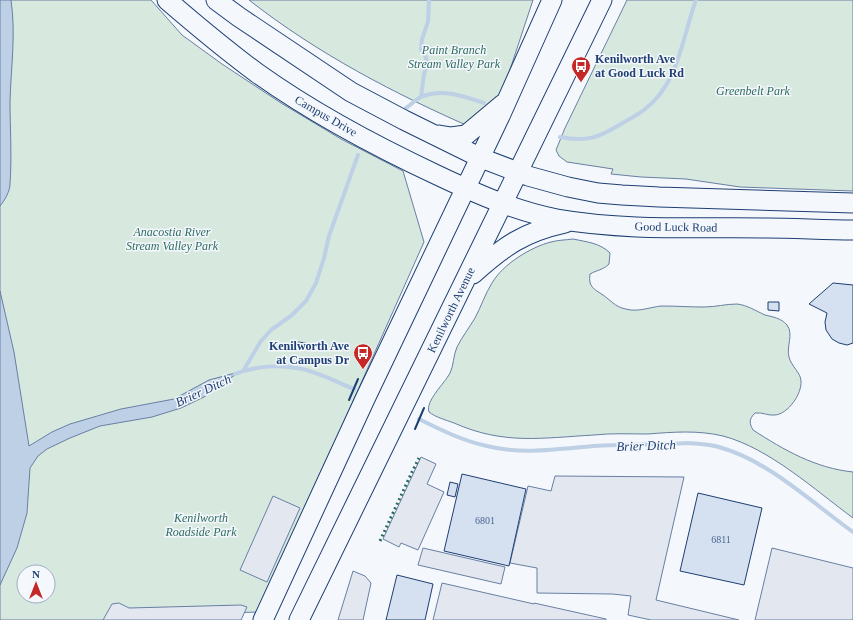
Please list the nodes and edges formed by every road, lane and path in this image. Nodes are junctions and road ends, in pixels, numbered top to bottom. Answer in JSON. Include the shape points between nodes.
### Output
{"nodes":[{"id":1,"x":167,"y":0,"type":"edge"},
{"id":2,"x":216,"y":0,"type":"edge"},
{"id":3,"x":552,"y":0,"type":"edge"},
{"id":4,"x":602,"y":0,"type":"edge"},
{"id":5,"x":508,"y":99,"type":"junction"},
{"id":6,"x":432,"y":134,"type":"junction"},
{"id":7,"x":481,"y":158,"type":"junction"},
{"id":8,"x":518,"y":173,"type":"junction"},
{"id":9,"x":466,"y":188,"type":"junction"},
{"id":10,"x":503,"y":203,"type":"junction"},
{"id":11,"x":853,"y":203,"type":"edge"},
{"id":12,"x":572,"y":222,"type":"junction"},
{"id":13,"x":853,"y":230,"type":"edge"},
{"id":14,"x":466,"y":280,"type":"junction"},
{"id":15,"x":264,"y":620,"type":"edge"},
{"id":16,"x":299,"y":620,"type":"edge"}],
"edges":[{"from":1,"to":9,"type":"main road","name":"Campus Drive","via":[[219,45],[288,94],[358,135]]},
{"from":2,"to":6,"type":"main road","via":[[351,92]]},
{"from":3,"to":5,"type":"main road"},
{"from":4,"to":8,"type":"main road","name":"Kenilworth Avenue"},
{"from":5,"to":6,"type":"main road","via":[[466,135],[451,137]]},
{"from":5,"to":7,"type":"main road"},
{"from":6,"to":7,"type":"main road"},
{"from":7,"to":8,"type":"main road"},
{"from":7,"to":9,"type":"main road"},
{"from":8,"to":10,"type":"main road","name":"Kenilworth Avenue"},
{"from":8,"to":11,"type":"main road","via":[[598,193]]},
{"from":9,"to":10,"type":"main road","name":"Campus Drive"},
{"from":9,"to":15,"type":"main road","via":[[365,399]]},
{"from":10,"to":12,"type":"main road","name":"Good Luck Road","via":[[534,214]]},
{"from":10,"to":14,"type":"main road","name":"Kenilworth Avenue"},
{"from":12,"to":13,"type":"main road","name":"Good Luck Road","via":[[680,228]]},
{"from":12,"to":14,"type":"main road","via":[[545,227],[509,244]]},
{"from":14,"to":16,"type":"main road","name":"Kenilworth Avenue"}]}
